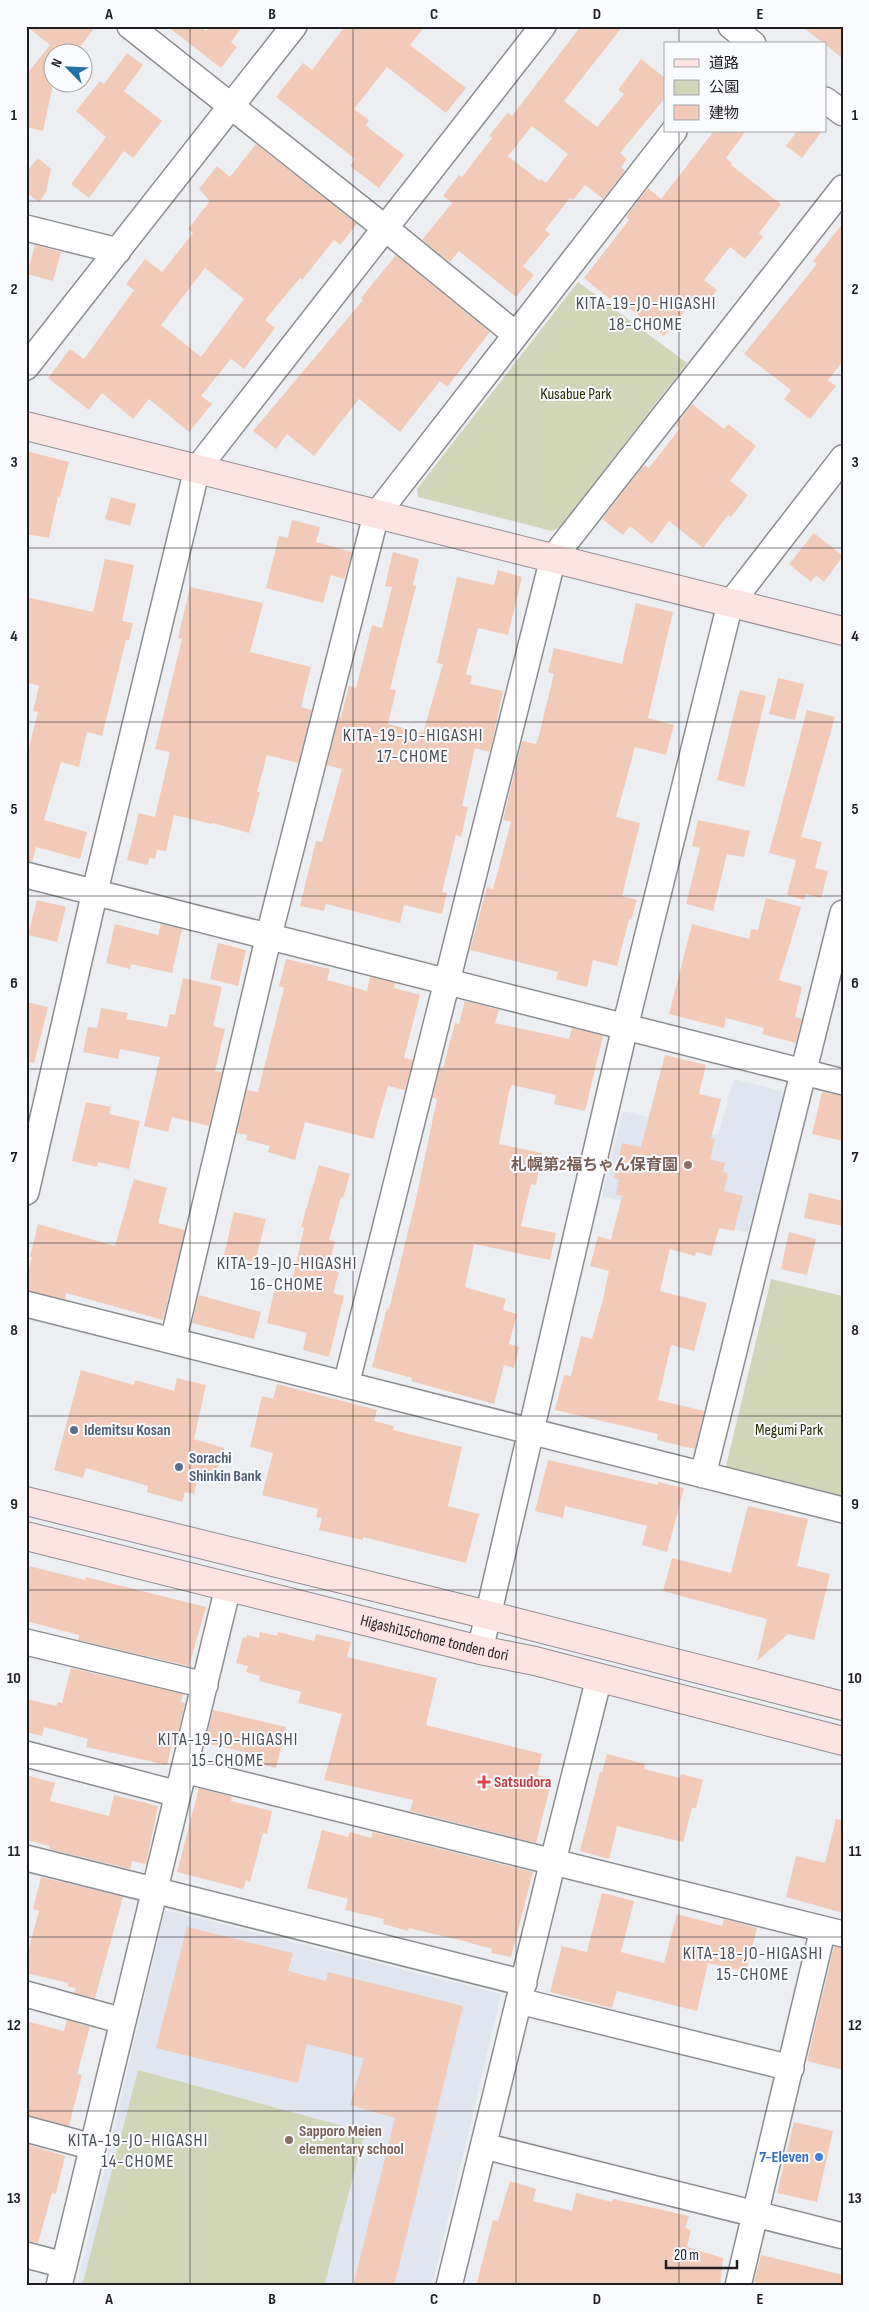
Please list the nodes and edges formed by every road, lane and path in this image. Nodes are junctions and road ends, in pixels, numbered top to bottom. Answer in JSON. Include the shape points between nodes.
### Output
{"nodes":[{"id":1,"x":130,"y":26,"type":"edge"},
{"id":2,"x":294,"y":26,"type":"edge"},
{"id":3,"x":543,"y":26,"type":"edge"},
{"id":4,"x":826,"y":101,"type":"edge"},
{"id":5,"x":230,"y":106,"type":"junction"},
{"id":6,"x":843,"y":113,"type":"edge"},
{"id":7,"x":673,"y":132,"type":"edge"},
{"id":8,"x":843,"y":188,"type":"edge"},
{"id":9,"x":26,"y":228,"type":"edge"},
{"id":10,"x":385,"y":228,"type":"junction"},
{"id":11,"x":118,"y":251,"type":"junction"},
{"id":12,"x":515,"y":334,"type":"junction"},
{"id":13,"x":26,"y":367,"type":"edge"},
{"id":14,"x":26,"y":426,"type":"edge"},
{"id":15,"x":843,"y":458,"type":"edge"},
{"id":16,"x":197,"y":469,"type":"junction"},
{"id":17,"x":376,"y":515,"type":"junction"},
{"id":18,"x":553,"y":558,"type":"junction"},
{"id":19,"x":730,"y":604,"type":"junction"},
{"id":20,"x":843,"y":631,"type":"edge"},
{"id":21,"x":26,"y":875,"type":"edge"},
{"id":22,"x":95,"y":891,"type":"junction"},
{"id":23,"x":843,"y":913,"type":"edge"},
{"id":24,"x":269,"y":935,"type":"junction"},
{"id":25,"x":446,"y":981,"type":"junction"},
{"id":26,"x":625,"y":1027,"type":"junction"},
{"id":27,"x":802,"y":1074,"type":"junction"},
{"id":28,"x":843,"y":1082,"type":"edge"},
{"id":29,"x":26,"y":1192,"type":"edge"},
{"id":30,"x":26,"y":1304,"type":"edge"},
{"id":31,"x":173,"y":1341,"type":"junction"},
{"id":32,"x":346,"y":1385,"type":"junction"},
{"id":33,"x":532,"y":1432,"type":"junction"},
{"id":34,"x":703,"y":1475,"type":"junction"},
{"id":35,"x":26,"y":1501,"type":"edge"},
{"id":36,"x":843,"y":1510,"type":"edge"},
{"id":37,"x":26,"y":1536,"type":"edge"},
{"id":38,"x":228,"y":1587,"type":"junction"},
{"id":39,"x":488,"y":1615,"type":"junction"},
{"id":40,"x":26,"y":1642,"type":"edge"},
{"id":41,"x":480,"y":1650,"type":"junction"},
{"id":42,"x":599,"y":1678,"type":"junction"},
{"id":43,"x":205,"y":1685,"type":"junction"},
{"id":44,"x":843,"y":1706,"type":"edge"},
{"id":45,"x":843,"y":1741,"type":"edge"},
{"id":46,"x":26,"y":1754,"type":"edge"},
{"id":47,"x":181,"y":1782,"type":"junction"},
{"id":48,"x":26,"y":1858,"type":"edge"},
{"id":49,"x":552,"y":1861,"type":"junction"},
{"id":50,"x":155,"y":1891,"type":"junction"},
{"id":51,"x":833,"y":1932,"type":"edge"},
{"id":52,"x":522,"y":1992,"type":"junction"},
{"id":53,"x":26,"y":1994,"type":"edge"},
{"id":54,"x":123,"y":2021,"type":"junction"},
{"id":55,"x":791,"y":2068,"type":"junction"},
{"id":56,"x":26,"y":2129,"type":"edge"},
{"id":57,"x":484,"y":2146,"type":"junction"},
{"id":58,"x":93,"y":2148,"type":"junction"},
{"id":59,"x":755,"y":2214,"type":"junction"},
{"id":60,"x":843,"y":2236,"type":"edge"},
{"id":61,"x":26,"y":2255,"type":"edge"},
{"id":62,"x":62,"y":2275,"type":"edge"},
{"id":63,"x":450,"y":2286,"type":"edge"},
{"id":64,"x":738,"y":2286,"type":"edge"}],
"edges":[{"from":1,"to":5,"type":"street"},
{"from":2,"to":5,"type":"street"},
{"from":3,"to":10,"type":"street"},
{"from":4,"to":6,"type":"street"},
{"from":5,"to":10,"type":"street"},
{"from":5,"to":11,"type":"street"},
{"from":7,"to":12,"type":"street"},
{"from":8,"to":18,"type":"street"},
{"from":9,"to":11,"type":"street"},
{"from":10,"to":12,"type":"street"},
{"from":10,"to":16,"type":"street"},
{"from":11,"to":13,"type":"street"},
{"from":12,"to":17,"type":"street"},
{"from":14,"to":16,"type":"street"},
{"from":15,"to":19,"type":"street"},
{"from":16,"to":17,"type":"street"},
{"from":16,"to":22,"type":"street"},
{"from":17,"to":18,"type":"street"},
{"from":17,"to":24,"type":"street"},
{"from":18,"to":19,"type":"street"},
{"from":18,"to":25,"type":"street"},
{"from":19,"to":20,"type":"street"},
{"from":19,"to":26,"type":"street"},
{"from":21,"to":22,"type":"street"},
{"from":22,"to":24,"type":"street"},
{"from":22,"to":29,"type":"street"},
{"from":23,"to":27,"type":"street"},
{"from":24,"to":25,"type":"street"},
{"from":24,"to":31,"type":"street"},
{"from":25,"to":26,"type":"street"},
{"from":25,"to":32,"type":"street"},
{"from":26,"to":27,"type":"street"},
{"from":26,"to":33,"type":"street"},
{"from":27,"to":28,"type":"street"},
{"from":27,"to":34,"type":"street"},
{"from":30,"to":31,"type":"street"},
{"from":31,"to":32,"type":"street"},
{"from":32,"to":33,"type":"street"},
{"from":33,"to":34,"type":"street"},
{"from":33,"to":39,"type":"street"},
{"from":34,"to":36,"type":"street"},
{"from":35,"to":39,"type":"street"},
{"from":37,"to":38,"type":"street","name":"Higashi15chome tonden dori"},
{"from":38,"to":41,"type":"street","name":"Higashi15chome tonden dori"},
{"from":38,"to":43,"type":"street"},
{"from":39,"to":41,"type":"street"},
{"from":39,"to":44,"type":"street"},
{"from":40,"to":43,"type":"street"},
{"from":41,"to":42,"type":"street","name":"Higashi15chome tonden dori"},
{"from":42,"to":45,"type":"street","name":"Higashi15chome tonden dori"},
{"from":42,"to":49,"type":"street"},
{"from":43,"to":47,"type":"street"},
{"from":46,"to":47,"type":"street"},
{"from":47,"to":49,"type":"street"},
{"from":47,"to":50,"type":"street"},
{"from":48,"to":50,"type":"street"},
{"from":49,"to":51,"type":"street"},
{"from":49,"to":52,"type":"street"},
{"from":50,"to":52,"type":"street"},
{"from":50,"to":54,"type":"street"},
{"from":51,"to":55,"type":"street"},
{"from":52,"to":55,"type":"street"},
{"from":52,"to":57,"type":"street"},
{"from":53,"to":54,"type":"street"},
{"from":54,"to":58,"type":"street"},
{"from":55,"to":59,"type":"street"},
{"from":56,"to":58,"type":"street"},
{"from":57,"to":59,"type":"street"},
{"from":57,"to":63,"type":"street"},
{"from":58,"to":62,"type":"street"},
{"from":59,"to":60,"type":"street"},
{"from":59,"to":64,"type":"street"},
{"from":61,"to":62,"type":"street"}]}
